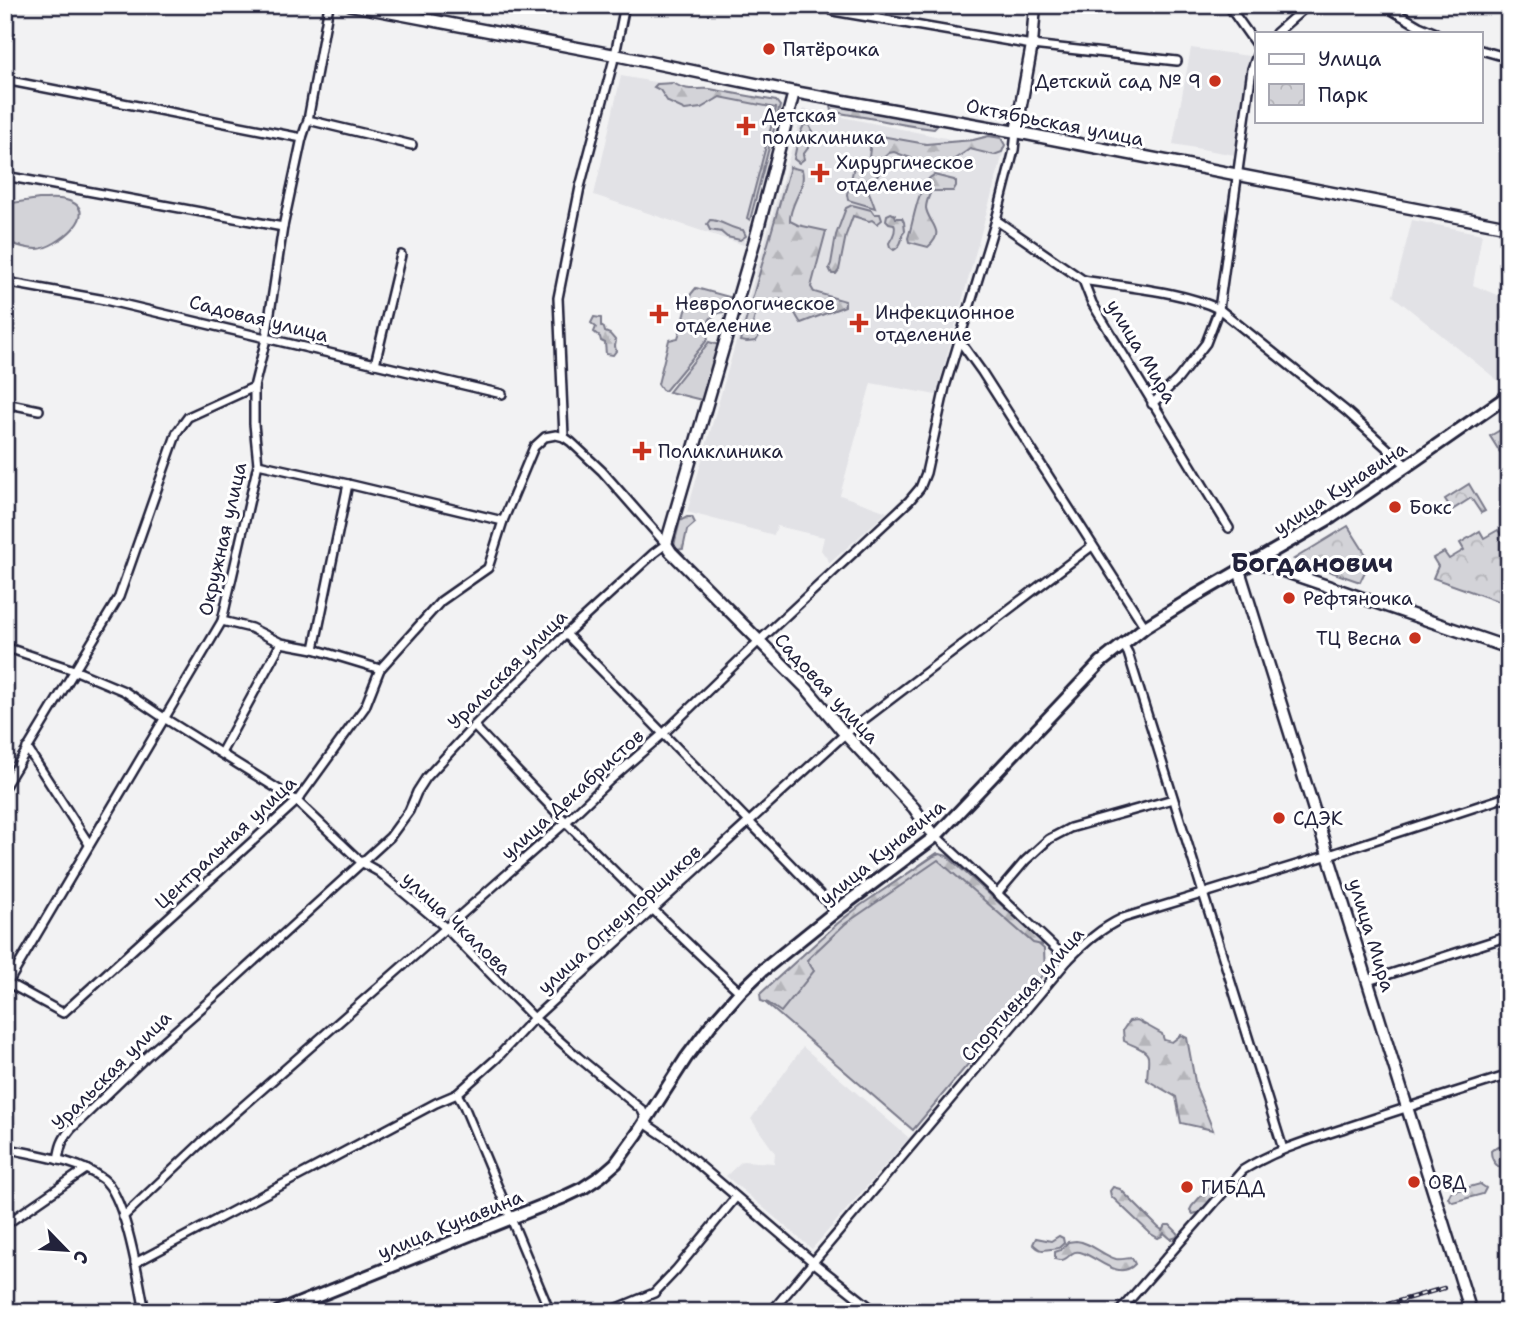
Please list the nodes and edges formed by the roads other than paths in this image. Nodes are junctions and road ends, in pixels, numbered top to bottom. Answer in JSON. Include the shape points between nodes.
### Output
{"nodes":[{"id":1,"x":329,"y":5,"type":"edge"},
{"id":2,"x":351,"y":5,"type":"edge"},
{"id":3,"x":625,"y":5,"type":"edge"},
{"id":4,"x":1035,"y":5,"type":"edge"},
{"id":5,"x":1227,"y":5,"type":"edge"},
{"id":6,"x":1308,"y":5,"type":"edge"},
{"id":7,"x":1383,"y":5,"type":"edge"},
{"id":8,"x":833,"y":11,"type":"dead end"},
{"id":9,"x":1277,"y":32,"type":"edge"},
{"id":10,"x":1434,"y":32,"type":"edge"},
{"id":11,"x":1255,"y":43,"type":"edge"},
{"id":12,"x":1032,"y":45,"type":"junction"},
{"id":13,"x":1482,"y":50,"type":"edge"},
{"id":14,"x":615,"y":55,"type":"junction"},
{"id":15,"x":1509,"y":58,"type":"edge"},
{"id":16,"x":1177,"y":61,"type":"dead end"},
{"id":17,"x":1255,"y":61,"type":"edge"},
{"id":18,"x":5,"y":80,"type":"edge"},
{"id":19,"x":794,"y":92,"type":"junction"},
{"id":20,"x":308,"y":120,"type":"junction"},
{"id":21,"x":1016,"y":132,"type":"junction"},
{"id":22,"x":302,"y":138,"type":"junction"},
{"id":23,"x":412,"y":145,"type":"dead end"},
{"id":24,"x":1237,"y":175,"type":"junction"},
{"id":25,"x":5,"y":176,"type":"edge"},
{"id":26,"x":996,"y":220,"type":"junction"},
{"id":27,"x":283,"y":227,"type":"junction"},
{"id":28,"x":1509,"y":227,"type":"edge"},
{"id":29,"x":401,"y":255,"type":"dead end"},
{"id":30,"x":1083,"y":280,"type":"junction"},
{"id":31,"x":5,"y":282,"type":"edge"},
{"id":32,"x":1219,"y":309,"type":"junction"},
{"id":33,"x":267,"y":339,"type":"junction"},
{"id":34,"x":959,"y":340,"type":"junction"},
{"id":35,"x":375,"y":365,"type":"junction"},
{"id":36,"x":254,"y":387,"type":"junction"},
{"id":37,"x":502,"y":394,"type":"dead end"},
{"id":38,"x":1509,"y":395,"type":"edge"},
{"id":39,"x":5,"y":403,"type":"edge"},
{"id":40,"x":1152,"y":404,"type":"junction"},
{"id":41,"x":39,"y":410,"type":"dead end"},
{"id":42,"x":564,"y":437,"type":"junction"},
{"id":43,"x":258,"y":464,"type":"junction"},
{"id":44,"x":1407,"y":466,"type":"junction"},
{"id":45,"x":348,"y":484,"type":"junction"},
{"id":46,"x":503,"y":521,"type":"junction"},
{"id":47,"x":1230,"y":528,"type":"dead end"},
{"id":48,"x":666,"y":544,"type":"junction"},
{"id":49,"x":1092,"y":546,"type":"junction"},
{"id":50,"x":1254,"y":561,"type":"junction"},
{"id":51,"x":1239,"y":570,"type":"junction"},
{"id":52,"x":222,"y":621,"type":"junction"},
{"id":53,"x":1145,"y":627,"type":"junction"},
{"id":54,"x":566,"y":635,"type":"junction"},
{"id":55,"x":759,"y":641,"type":"junction"},
{"id":56,"x":281,"y":643,"type":"junction"},
{"id":57,"x":1123,"y":644,"type":"junction"},
{"id":58,"x":5,"y":648,"type":"edge"},
{"id":59,"x":1509,"y":648,"type":"edge"},
{"id":60,"x":314,"y":649,"type":"junction"},
{"id":61,"x":380,"y":669,"type":"junction"},
{"id":62,"x":74,"y":670,"type":"junction"},
{"id":63,"x":164,"y":718,"type":"junction"},
{"id":64,"x":474,"y":726,"type":"junction"},
{"id":65,"x":664,"y":733,"type":"junction"},
{"id":66,"x":845,"y":734,"type":"junction"},
{"id":67,"x":27,"y":748,"type":"junction"},
{"id":68,"x":221,"y":753,"type":"junction"},
{"id":69,"x":5,"y":786,"type":"edge"},
{"id":70,"x":1509,"y":796,"type":"edge"},
{"id":71,"x":1173,"y":799,"type":"junction"},
{"id":72,"x":297,"y":801,"type":"junction"},
{"id":73,"x":565,"y":822,"type":"junction"},
{"id":74,"x":750,"y":822,"type":"junction"},
{"id":75,"x":936,"y":836,"type":"junction"},
{"id":76,"x":89,"y":844,"type":"junction"},
{"id":77,"x":1329,"y":855,"type":"junction"},
{"id":78,"x":361,"y":862,"type":"junction"},
{"id":79,"x":1205,"y":893,"type":"junction"},
{"id":80,"x":997,"y":894,"type":"junction"},
{"id":81,"x":652,"y":909,"type":"junction"},
{"id":82,"x":836,"y":911,"type":"junction"},
{"id":83,"x":446,"y":928,"type":"junction"},
{"id":84,"x":1509,"y":936,"type":"edge"},
{"id":85,"x":1068,"y":960,"type":"junction"},
{"id":86,"x":1368,"y":981,"type":"junction"},
{"id":87,"x":7,"y":986,"type":"edge"},
{"id":88,"x":740,"y":992,"type":"junction"},
{"id":89,"x":534,"y":1018,"type":"junction"},
{"id":90,"x":1509,"y":1075,"type":"edge"},
{"id":91,"x":457,"y":1094,"type":"junction"},
{"id":92,"x":1407,"y":1107,"type":"junction"},
{"id":93,"x":646,"y":1120,"type":"junction"},
{"id":94,"x":5,"y":1147,"type":"edge"},
{"id":95,"x":1283,"y":1149,"type":"junction"},
{"id":96,"x":58,"y":1160,"type":"junction"},
{"id":97,"x":86,"y":1169,"type":"junction"},
{"id":98,"x":736,"y":1197,"type":"junction"},
{"id":99,"x":123,"y":1217,"type":"junction"},
{"id":100,"x":511,"y":1218,"type":"junction"},
{"id":101,"x":5,"y":1225,"type":"edge"},
{"id":102,"x":813,"y":1262,"type":"junction"},
{"id":103,"x":135,"y":1263,"type":"junction"},
{"id":104,"x":145,"y":1312,"type":"edge"},
{"id":105,"x":278,"y":1312,"type":"edge"},
{"id":106,"x":550,"y":1312,"type":"edge"},
{"id":107,"x":608,"y":1312,"type":"edge"},
{"id":108,"x":771,"y":1312,"type":"edge"},
{"id":109,"x":876,"y":1312,"type":"edge"},
{"id":110,"x":1119,"y":1312,"type":"edge"},
{"id":111,"x":1471,"y":1312,"type":"edge"}],
"edges":[{"from":1,"to":20,"type":"street","name":"Окружная улица"},
{"from":2,"to":14,"type":"main road","name":"Октябрьская улица"},
{"from":3,"to":14,"type":"street"},
{"from":4,"to":12,"type":"main road"},
{"from":5,"to":11,"type":"street"},
{"from":6,"to":9,"type":"street"},
{"from":7,"to":10,"type":"street"},
{"from":8,"to":12,"type":"street"},
{"from":12,"to":16,"type":"street"},
{"from":12,"to":21,"type":"main road"},
{"from":13,"to":15,"type":"street"},
{"from":14,"to":19,"type":"main road","name":"Октябрьская улица"},
{"from":14,"to":42,"type":"street","via":[[580,187],[558,298]]},
{"from":17,"to":24,"type":"street"},
{"from":18,"to":22,"type":"street"},
{"from":19,"to":21,"type":"main road","name":"Октябрьская улица"},
{"from":19,"to":48,"type":"main road"},
{"from":20,"to":22,"type":"street","name":"Окружная улица"},
{"from":20,"to":23,"type":"street"},
{"from":21,"to":24,"type":"main road","name":"Октябрьская улица"},
{"from":21,"to":26,"type":"street","name":"улица Декабристов"},
{"from":22,"to":27,"type":"street","name":"Окружная улица"},
{"from":24,"to":28,"type":"main road","name":"Октябрьская улица"},
{"from":24,"to":32,"type":"street"},
{"from":25,"to":27,"type":"street"},
{"from":26,"to":30,"type":"street"},
{"from":26,"to":34,"type":"street","name":"улица Декабристов"},
{"from":27,"to":33,"type":"street","name":"Окружная улица"},
{"from":29,"to":35,"type":"street"},
{"from":30,"to":32,"type":"street","via":[[1144,289]]},
{"from":30,"to":40,"type":"street","name":"улица Мира"},
{"from":31,"to":33,"type":"street","name":"Садовая улица","via":[[105,300]]},
{"from":32,"to":40,"type":"street","via":[[1206,343]]},
{"from":32,"to":44,"type":"street"},
{"from":33,"to":35,"type":"street","name":"Садовая улица"},
{"from":33,"to":36,"type":"street","name":"Окружная улица"},
{"from":34,"to":49,"type":"street"},
{"from":34,"to":55,"type":"street","name":"улица Декабристов","via":[[920,488]]},
{"from":35,"to":37,"type":"street","name":"Садовая улица"},
{"from":36,"to":43,"type":"street","name":"Окружная улица"},
{"from":36,"to":62,"type":"street","via":[[182,424],[119,597]]},
{"from":38,"to":44,"type":"main road","name":"улица Кунавина"},
{"from":39,"to":41,"type":"street"},
{"from":40,"to":47,"type":"street","name":"улица Мира"},
{"from":42,"to":46,"type":"street","name":"Центральная улица","via":[[551,435],[534,447]]},
{"from":42,"to":48,"type":"street","name":"Садовая улица","via":[[602,471]]},
{"from":43,"to":45,"type":"street"},
{"from":43,"to":52,"type":"street","name":"Окружная улица"},
{"from":44,"to":50,"type":"main road","name":"улица Кунавина","via":[[1332,517]]},
{"from":45,"to":46,"type":"street"},
{"from":45,"to":60,"type":"street"},
{"from":46,"to":61,"type":"street","name":"Центральная улица","via":[[488,568],[441,601]]},
{"from":48,"to":54,"type":"street","name":"Уральская улица"},
{"from":48,"to":55,"type":"main road","name":"Садовая улица"},
{"from":49,"to":53,"type":"street"},
{"from":49,"to":66,"type":"street","name":"улица Огнеупорщиков"},
{"from":50,"to":51,"type":"main road","name":"улица Кунавина"},
{"from":50,"to":59,"type":"main road"},
{"from":51,"to":53,"type":"main road","name":"улица Кунавина"},
{"from":51,"to":77,"type":"main road","name":"улица Мира"},
{"from":52,"to":56,"type":"street","via":[[251,628]]},
{"from":52,"to":63,"type":"street","name":"Окружная улица"},
{"from":53,"to":57,"type":"main road","name":"улица Кунавина"},
{"from":54,"to":64,"type":"street","name":"Уральская улица"},
{"from":54,"to":65,"type":"street"},
{"from":55,"to":65,"type":"street","name":"улица Декабристов"},
{"from":55,"to":66,"type":"main road","name":"Садовая улица"},
{"from":56,"to":60,"type":"street"},
{"from":56,"to":68,"type":"street"},
{"from":57,"to":71,"type":"street"},
{"from":57,"to":75,"type":"main road","name":"улица Кунавина","via":[[1077,686]]},
{"from":58,"to":62,"type":"street","name":"улица Чкалова"},
{"from":60,"to":61,"type":"street"},
{"from":61,"to":72,"type":"street","name":"Центральная улица","via":[[365,707]]},
{"from":62,"to":63,"type":"street","name":"улица Чкалова","via":[[124,691]]},
{"from":62,"to":67,"type":"street"},
{"from":63,"to":68,"type":"street","name":"улица Чкалова"},
{"from":63,"to":76,"type":"street","name":"Окружная улица"},
{"from":64,"to":73,"type":"street"},
{"from":64,"to":78,"type":"street","name":"Уральская улица","via":[[426,778],[390,837]]},
{"from":65,"to":73,"type":"street","name":"улица Декабристов"},
{"from":65,"to":74,"type":"street"},
{"from":66,"to":74,"type":"street","name":"улица Огнеупорщиков"},
{"from":66,"to":75,"type":"main road","name":"Садовая улица"},
{"from":67,"to":69,"type":"street"},
{"from":67,"to":76,"type":"street"},
{"from":68,"to":72,"type":"street","name":"улица Чкалова"},
{"from":70,"to":77,"type":"street","name":"Спортивная улица"},
{"from":71,"to":79,"type":"street"},
{"from":71,"to":80,"type":"street","via":[[1070,828],[1049,839]]},
{"from":72,"to":78,"type":"street","name":"улица Чкалова"},
{"from":72,"to":87,"type":"street","name":"Центральная улица","via":[[63,1013]]},
{"from":73,"to":81,"type":"street"},
{"from":73,"to":83,"type":"street","name":"улица Декабристов"},
{"from":74,"to":81,"type":"street","name":"улица Огнеупорщиков"},
{"from":74,"to":82,"type":"street"},
{"from":75,"to":80,"type":"street","name":"Садовая улица"},
{"from":75,"to":82,"type":"main road","name":"улица Кунавина"},
{"from":76,"to":87,"type":"street","name":"Окружная улица"},
{"from":77,"to":79,"type":"street","name":"Спортивная улица"},
{"from":77,"to":86,"type":"main road","name":"улица Мира"},
{"from":78,"to":83,"type":"street","name":"улица Чкалова"},
{"from":78,"to":96,"type":"street","name":"Уральская улица","via":[[86,1115],[64,1137]]},
{"from":79,"to":85,"type":"street","name":"Спортивная улица","via":[[1106,926]]},
{"from":79,"to":95,"type":"street"},
{"from":80,"to":85,"type":"street","name":"Садовая улица"},
{"from":81,"to":88,"type":"street"},
{"from":81,"to":89,"type":"street","name":"улица Огнеупорщиков"},
{"from":82,"to":88,"type":"main road","name":"улица Кунавина"},
{"from":83,"to":89,"type":"street","name":"улица Чкалова"},
{"from":83,"to":99,"type":"street","name":"улица Декабристов"},
{"from":84,"to":86,"type":"street"},
{"from":85,"to":102,"type":"street","name":"Спортивная улица"},
{"from":86,"to":92,"type":"main road","name":"улица Мира"},
{"from":88,"to":93,"type":"main road","name":"улица Кунавина","via":[[686,1058]]},
{"from":89,"to":91,"type":"street","name":"улица Огнеупорщиков"},
{"from":89,"to":93,"type":"street","name":"улица Чкалова","via":[[642,1110]]},
{"from":90,"to":92,"type":"street"},
{"from":91,"to":100,"type":"street"},
{"from":91,"to":103,"type":"street","name":"улица Огнеупорщиков"},
{"from":92,"to":95,"type":"street"},
{"from":92,"to":111,"type":"main road","name":"улица Мира"},
{"from":93,"to":98,"type":"street","name":"улица Чкалова"},
{"from":93,"to":100,"type":"main road","name":"улица Кунавина","via":[[616,1163],[601,1176],[573,1193]]},
{"from":94,"to":96,"type":"street","name":"Уральская улица"},
{"from":95,"to":110,"type":"street","via":[[1243,1170]]},
{"from":96,"to":97,"type":"street","name":"Уральская улица"},
{"from":97,"to":99,"type":"street","name":"Уральская улица","via":[[112,1189]]},
{"from":97,"to":101,"type":"street"},
{"from":98,"to":102,"type":"street","name":"улица Чкалова"},
{"from":98,"to":107,"type":"street","via":[[654,1293]]},
{"from":99,"to":103,"type":"street","name":"Уральская улица"},
{"from":100,"to":105,"type":"main road","name":"улица Кунавина"},
{"from":100,"to":106,"type":"street"},
{"from":102,"to":108,"type":"street","name":"Спортивная улица"},
{"from":102,"to":109,"type":"street","name":"улица Чкалова"},
{"from":103,"to":104,"type":"street","name":"Уральская улица"}]}
